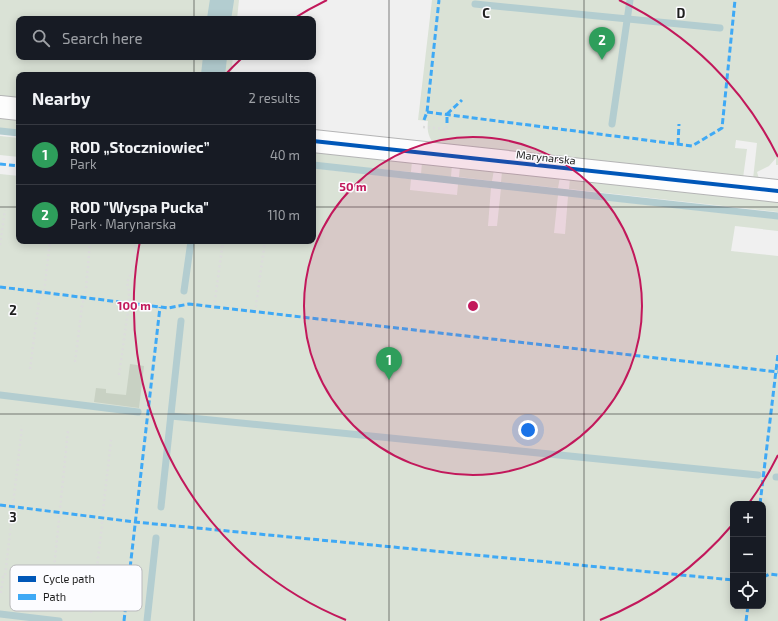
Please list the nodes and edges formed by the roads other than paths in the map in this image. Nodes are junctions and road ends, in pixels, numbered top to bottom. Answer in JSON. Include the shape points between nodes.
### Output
{"nodes":[{"id":1,"x":0,"y":107,"type":"edge"},
{"id":2,"x":16,"y":109,"type":"edge"},
{"id":3,"x":316,"y":141,"type":"edge"},
{"id":4,"x":778,"y":191,"type":"edge"}],
"edges":[{"from":1,"to":2,"type":"street"},
{"from":3,"to":4,"type":"street","name":"Marynarska"}]}
